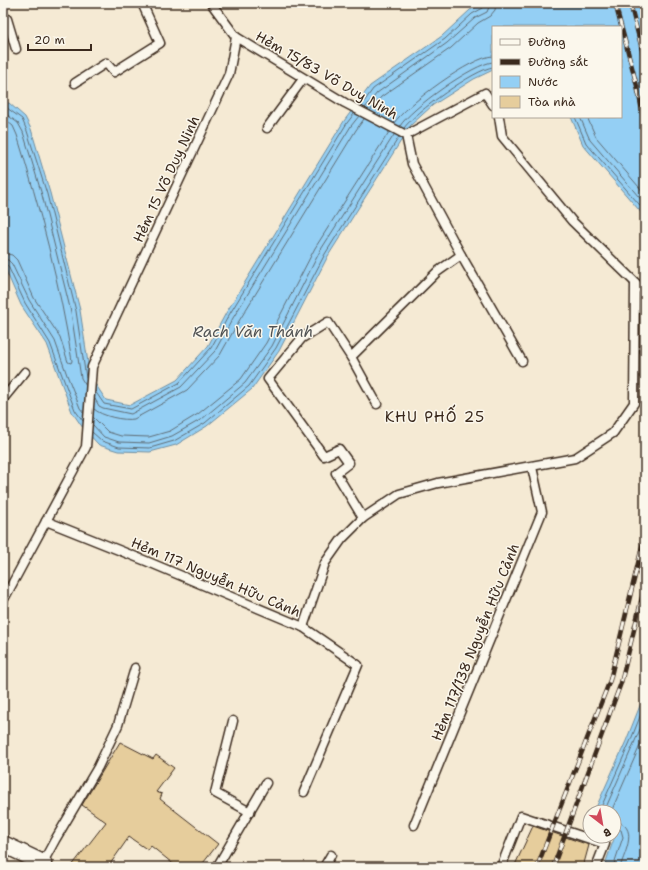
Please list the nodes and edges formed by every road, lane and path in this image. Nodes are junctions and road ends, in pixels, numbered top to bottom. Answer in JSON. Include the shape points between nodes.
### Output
{"nodes":[{"id":1,"x":142,"y":3,"type":"edge"},
{"id":2,"x":211,"y":3,"type":"edge"},
{"id":3,"x":3,"y":16,"type":"edge"},
{"id":4,"x":236,"y":37,"type":"junction"},
{"id":5,"x":16,"y":49,"type":"dead end"},
{"id":6,"x":303,"y":79,"type":"junction"},
{"id":7,"x":75,"y":83,"type":"dead end"},
{"id":8,"x":492,"y":103,"type":"edge"},
{"id":9,"x":499,"y":118,"type":"edge"},
{"id":10,"x":266,"y":128,"type":"dead end"},
{"id":11,"x":406,"y":135,"type":"junction"},
{"id":12,"x":461,"y":255,"type":"junction"},
{"id":13,"x":636,"y":283,"type":"junction"},
{"id":14,"x":645,"y":292,"type":"edge"},
{"id":15,"x":351,"y":357,"type":"junction"},
{"id":16,"x":522,"y":361,"type":"dead end"},
{"id":17,"x":25,"y":372,"type":"dead end"},
{"id":18,"x":4,"y":397,"type":"edge"},
{"id":19,"x":377,"y":404,"type":"dead end"},
{"id":20,"x":532,"y":467,"type":"junction"},
{"id":21,"x":363,"y":518,"type":"junction"},
{"id":22,"x":46,"y":521,"type":"junction"},
{"id":23,"x":3,"y":601,"type":"edge"},
{"id":24,"x":303,"y":627,"type":"junction"},
{"id":25,"x":135,"y":668,"type":"dead end"},
{"id":26,"x":233,"y":721,"type":"dead end"},
{"id":27,"x":266,"y":783,"type":"dead end"},
{"id":28,"x":304,"y":792,"type":"dead end"},
{"id":29,"x":250,"y":812,"type":"junction"},
{"id":30,"x":414,"y":825,"type":"dead end"},
{"id":31,"x":3,"y":844,"type":"edge"},
{"id":32,"x":331,"y":855,"type":"dead end"},
{"id":33,"x":44,"y":866,"type":"edge"},
{"id":34,"x":217,"y":867,"type":"edge"},
{"id":35,"x":324,"y":867,"type":"edge"},
{"id":36,"x":501,"y":867,"type":"edge"},
{"id":37,"x":596,"y":867,"type":"edge"}],
"edges":[{"from":1,"to":7,"type":"lane","via":[[160,43],[114,72],[106,63]]},
{"from":2,"to":4,"type":"lane"},
{"from":3,"to":5,"type":"lane","via":[[7,19]]},
{"from":4,"to":6,"type":"lane","name":"Hẻm 15/83 Võ Duy Ninh"},
{"from":4,"to":22,"type":"lane","name":"Hẻm 15 Võ Duy Ninh","via":[[229,74],[92,368],[86,447]]},
{"from":6,"to":10,"type":"lane"},
{"from":6,"to":11,"type":"lane","name":"Hẻm 15/83 Võ Duy Ninh"},
{"from":8,"to":11,"type":"lane","name":"Hẻm 15/83 Võ Duy Ninh","via":[[485,93]]},
{"from":9,"to":13,"type":"lane","via":[[502,136],[572,221]]},
{"from":11,"to":12,"type":"lane","name":"Hẻm 15/83 Võ Duy Ninh","via":[[412,164]]},
{"from":12,"to":15,"type":"lane","via":[[437,272]]},
{"from":12,"to":16,"type":"lane","name":"Hẻm 15/83 Võ Duy Ninh"},
{"from":13,"to":14,"type":"lane"},
{"from":13,"to":20,"type":"lane","name":"Hẻm 117 Nguyễn Hữu Cảnh","via":[[634,403],[613,433],[575,458]]},
{"from":15,"to":19,"type":"lane"},
{"from":15,"to":21,"type":"lane","via":[[328,322],[302,338],[268,379],[324,456],[340,449],[349,463],[336,474]]},
{"from":17,"to":18,"type":"lane"},
{"from":20,"to":21,"type":"lane","name":"Hẻm 117 Nguyễn Hữu Cảnh","via":[[438,483],[400,494]]},
{"from":20,"to":30,"type":"lane","name":"Hẻm 117/138 Nguyễn Hữu Cảnh","via":[[542,512]]},
{"from":21,"to":24,"type":"lane","name":"Hẻm 117 Nguyễn Hữu Cảnh","via":[[342,539],[325,563]]},
{"from":22,"to":23,"type":"lane"},
{"from":22,"to":24,"type":"lane","name":"Hẻm 117 Nguyễn Hữu Cảnh"},
{"from":24,"to":28,"type":"lane","via":[[358,665]]},
{"from":25,"to":33,"type":"lane","via":[[115,732]]},
{"from":26,"to":29,"type":"lane","via":[[215,793]]},
{"from":27,"to":29,"type":"lane"},
{"from":29,"to":34,"type":"lane"},
{"from":31,"to":33,"type":"street"},
{"from":32,"to":35,"type":"lane"},
{"from":36,"to":37,"type":"lane","via":[[521,816],[605,844]]}]}
